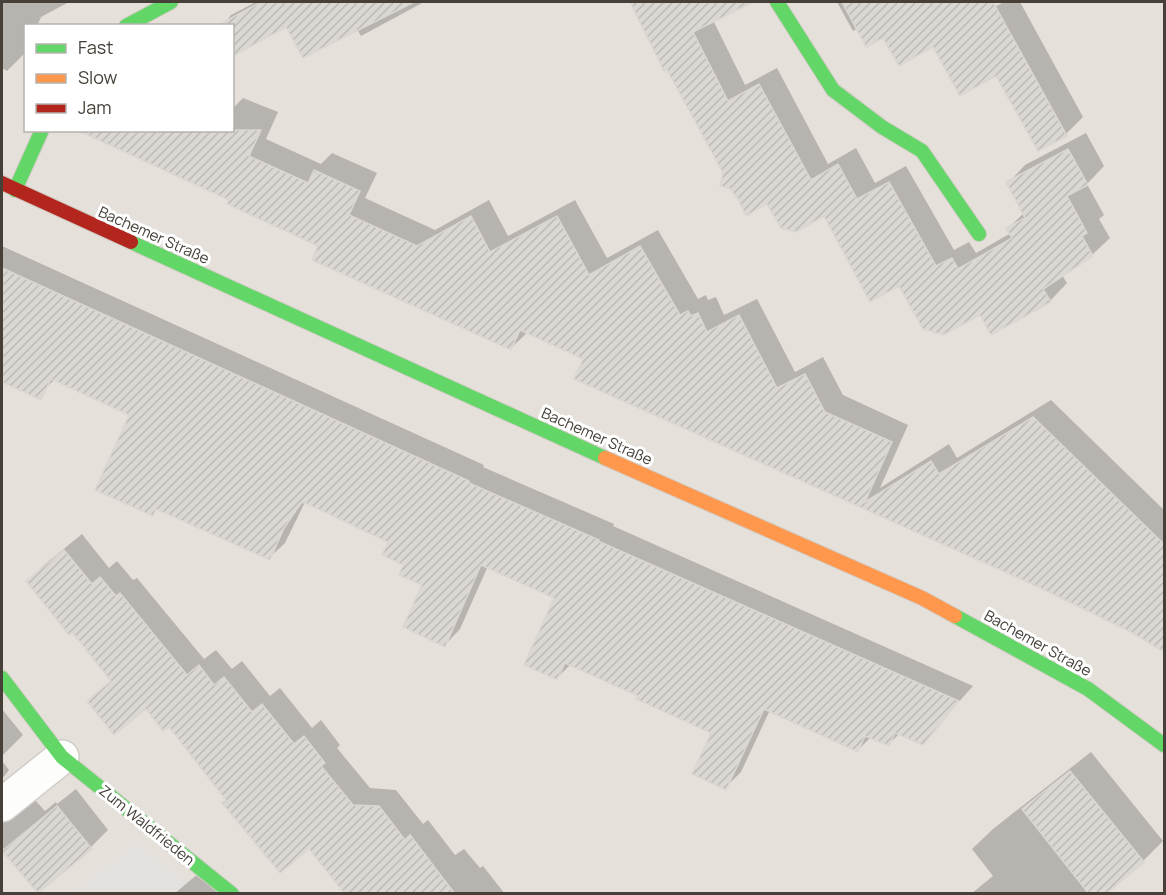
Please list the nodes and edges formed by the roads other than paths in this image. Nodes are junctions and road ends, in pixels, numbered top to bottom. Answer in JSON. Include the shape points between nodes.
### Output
{"nodes":[{"id":1,"x":171,"y":2,"type":"edge"},
{"id":2,"x":777,"y":2,"type":"edge"},
{"id":3,"x":130,"y":24,"type":"edge"},
{"id":4,"x":41,"y":132,"type":"edge"},
{"id":5,"x":2,"y":183,"type":"edge"},
{"id":6,"x":15,"y":190,"type":"junction"},
{"id":7,"x":979,"y":234,"type":"dead end"},
{"id":8,"x":2,"y":678,"type":"edge"},
{"id":9,"x":1164,"y":745,"type":"edge"},
{"id":10,"x":62,"y":757,"type":"junction"},
{"id":11,"x":2,"y":805,"type":"edge"},
{"id":12,"x":232,"y":894,"type":"edge"}],
"edges":[{"from":1,"to":3,"type":"street"},
{"from":2,"to":7,"type":"street","via":[[833,90],[922,151]]},
{"from":4,"to":6,"type":"street"},
{"from":5,"to":6,"type":"street","name":"Bachemer Straße"},
{"from":6,"to":9,"type":"street","name":"Bachemer Straße","via":[[922,598],[1088,689]]},
{"from":8,"to":10,"type":"street","name":"Zum Waldfrieden"},
{"from":10,"to":11,"type":"street"},
{"from":10,"to":12,"type":"street","name":"Zum Waldfrieden"}]}
